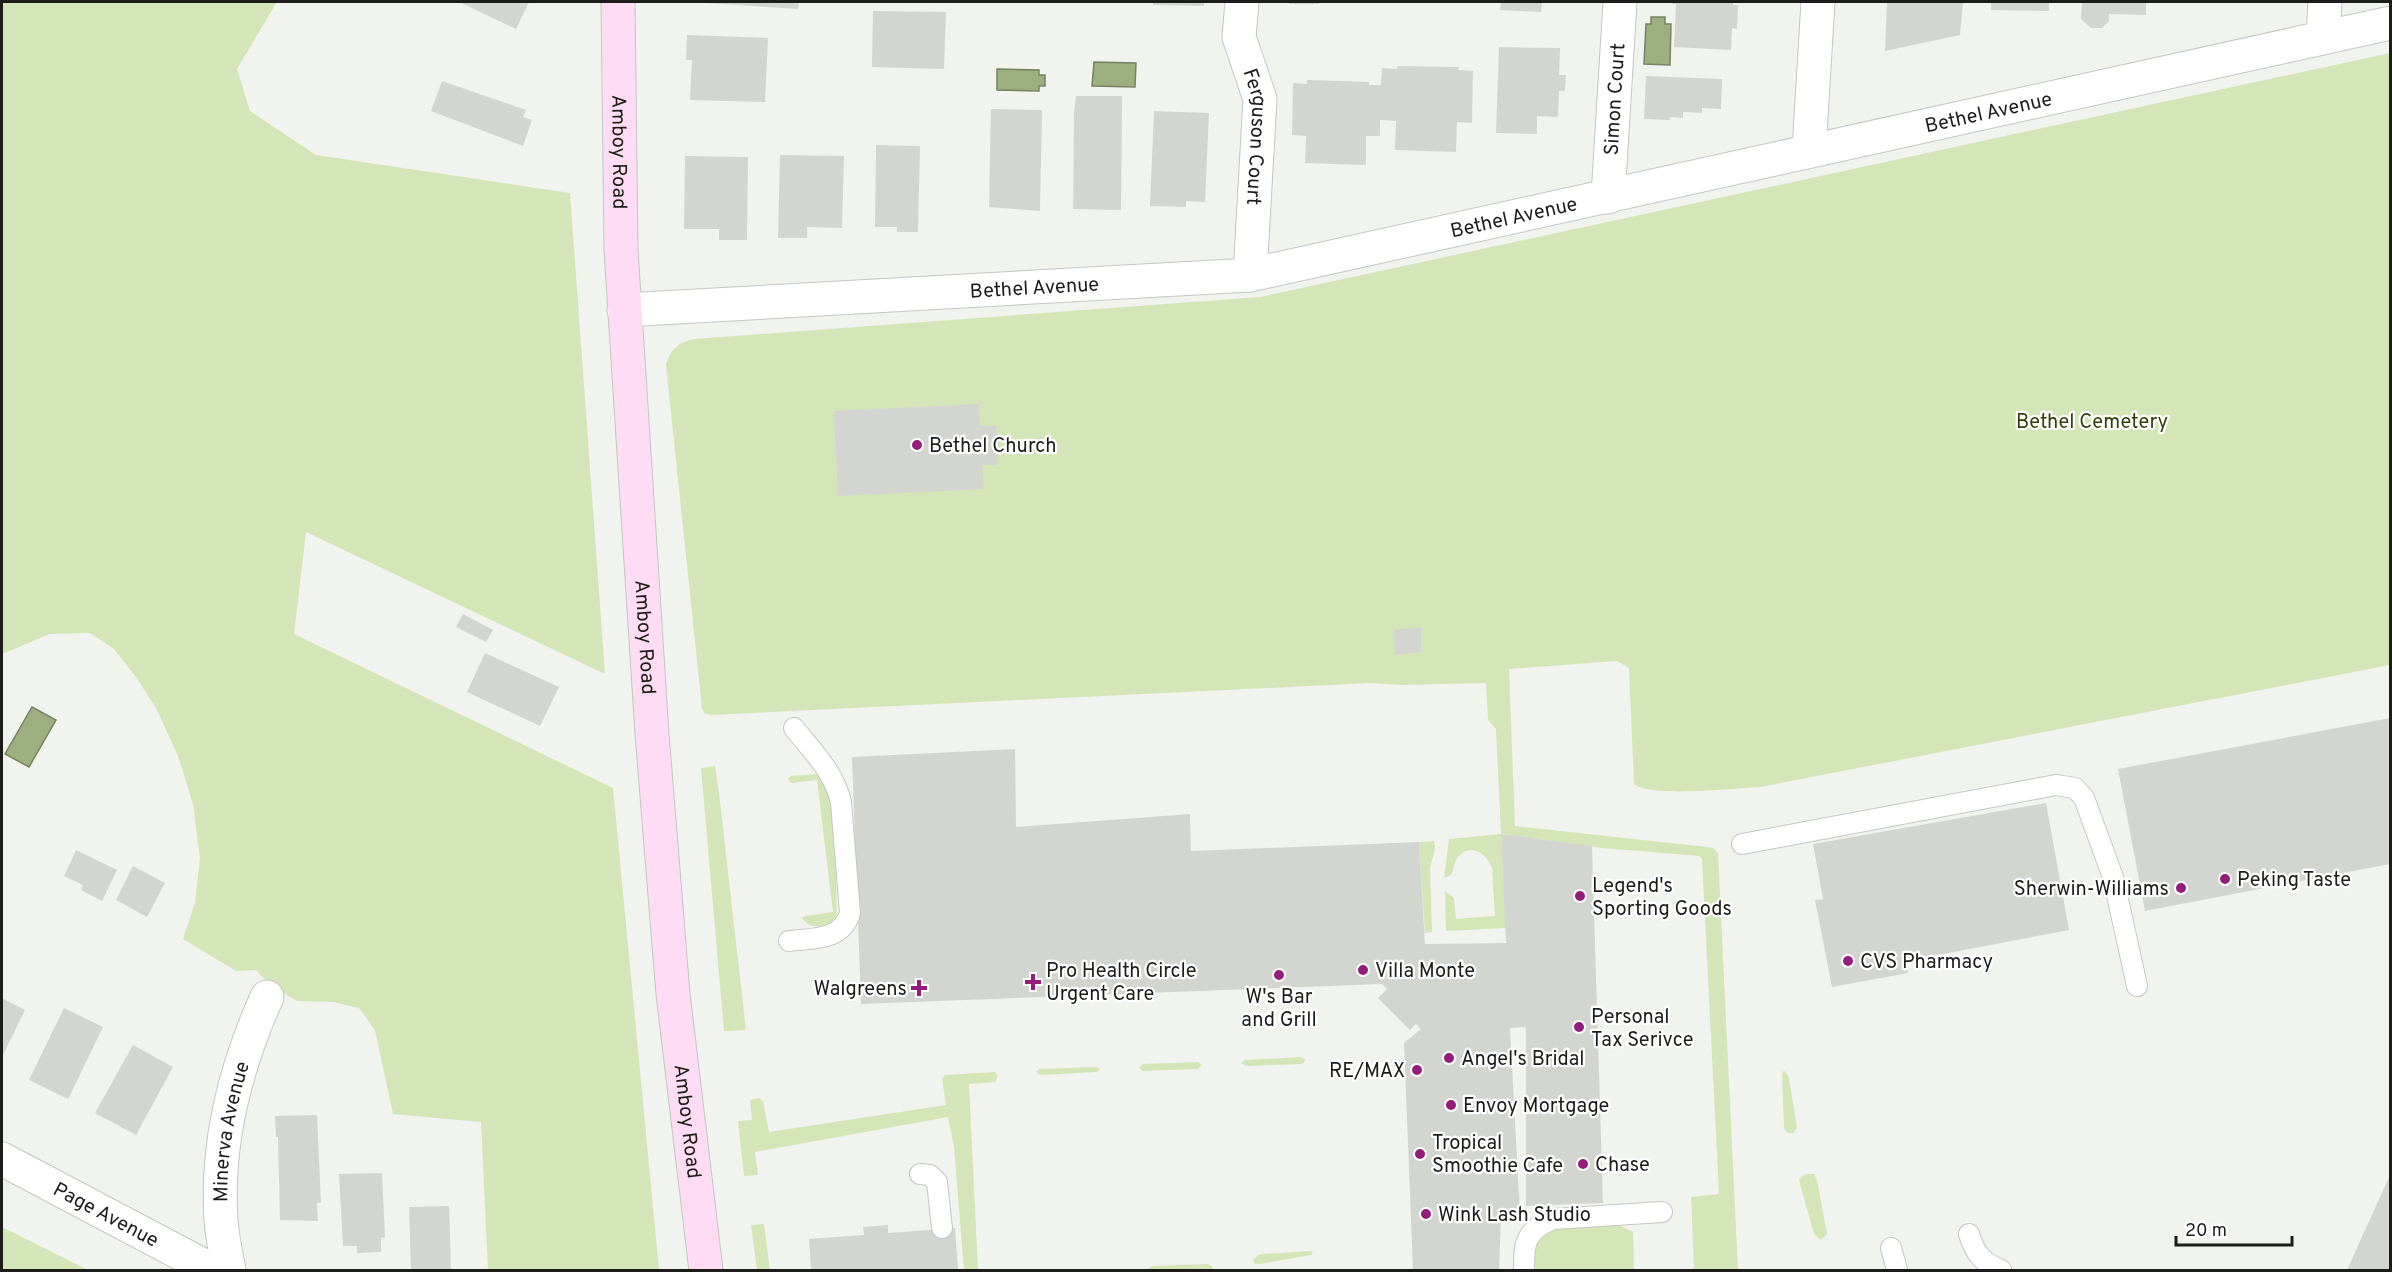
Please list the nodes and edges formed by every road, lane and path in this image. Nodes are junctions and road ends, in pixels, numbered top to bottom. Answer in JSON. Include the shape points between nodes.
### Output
{"nodes":[{"id":1,"x":618,"y":2,"type":"edge"},
{"id":2,"x":1242,"y":2,"type":"edge"},
{"id":3,"x":1620,"y":2,"type":"edge"},
{"id":4,"x":1818,"y":2,"type":"edge"},
{"id":5,"x":2325,"y":2,"type":"edge"},
{"id":6,"x":2391,"y":23,"type":"edge"},
{"id":7,"x":2323,"y":38,"type":"junction"},
{"id":8,"x":1809,"y":150,"type":"junction"},
{"id":9,"x":1608,"y":197,"type":"junction"},
{"id":10,"x":1250,"y":275,"type":"junction"},
{"id":11,"x":624,"y":310,"type":"junction"},
{"id":12,"x":794,"y":728,"type":"dead end"},
{"id":13,"x":1742,"y":844,"type":"dead end"},
{"id":14,"x":789,"y":942,"type":"dead end"},
{"id":15,"x":2137,"y":986,"type":"dead end"},
{"id":16,"x":267,"y":997,"type":"dead end"},
{"id":17,"x":2,"y":1159,"type":"edge"},
{"id":18,"x":920,"y":1174,"type":"dead end"},
{"id":19,"x":1662,"y":1212,"type":"dead end"},
{"id":20,"x":942,"y":1228,"type":"dead end"},
{"id":21,"x":1969,"y":1234,"type":"dead end"},
{"id":22,"x":1891,"y":1248,"type":"dead end"},
{"id":23,"x":212,"y":1270,"type":"edge"},
{"id":24,"x":228,"y":1270,"type":"edge"},
{"id":25,"x":706,"y":1270,"type":"edge"},
{"id":26,"x":1524,"y":1270,"type":"edge"},
{"id":27,"x":1897,"y":1270,"type":"edge"},
{"id":28,"x":2001,"y":1270,"type":"edge"}],
"edges":[{"from":1,"to":11,"type":"main road","name":"Amboy Road"},
{"from":2,"to":10,"type":"street","name":"Ferguson Court","via":[[1239,36],[1260,99]]},
{"from":3,"to":9,"type":"street","name":"Simon Court"},
{"from":4,"to":8,"type":"street"},
{"from":5,"to":7,"type":"street"},
{"from":6,"to":7,"type":"street","name":"Bethel Avenue"},
{"from":7,"to":8,"type":"street","name":"Bethel Avenue"},
{"from":8,"to":9,"type":"street","name":"Bethel Avenue"},
{"from":9,"to":10,"type":"street","name":"Bethel Avenue"},
{"from":10,"to":11,"type":"street","name":"Bethel Avenue"},
{"from":11,"to":25,"type":"main road","name":"Amboy Road","via":[[673,994]]},
{"from":12,"to":14,"type":"lane","via":[[831,775],[839,793],[850,913],[838,932]]},
{"from":13,"to":15,"type":"lane","via":[[2056,785],[2075,788],[2084,798],[2113,877]]},
{"from":16,"to":24,"type":"street","name":"Minerva Avenue","via":[[234,1090],[222,1158],[221,1221]]},
{"from":17,"to":23,"type":"street","name":"Page Avenue"},
{"from":18,"to":20,"type":"lane","via":[[930,1175],[937,1182]]},
{"from":19,"to":26,"type":"lane","via":[[1542,1223],[1526,1239]]},
{"from":21,"to":28,"type":"lane","via":[[1979,1257]]},
{"from":22,"to":27,"type":"lane"}]}
